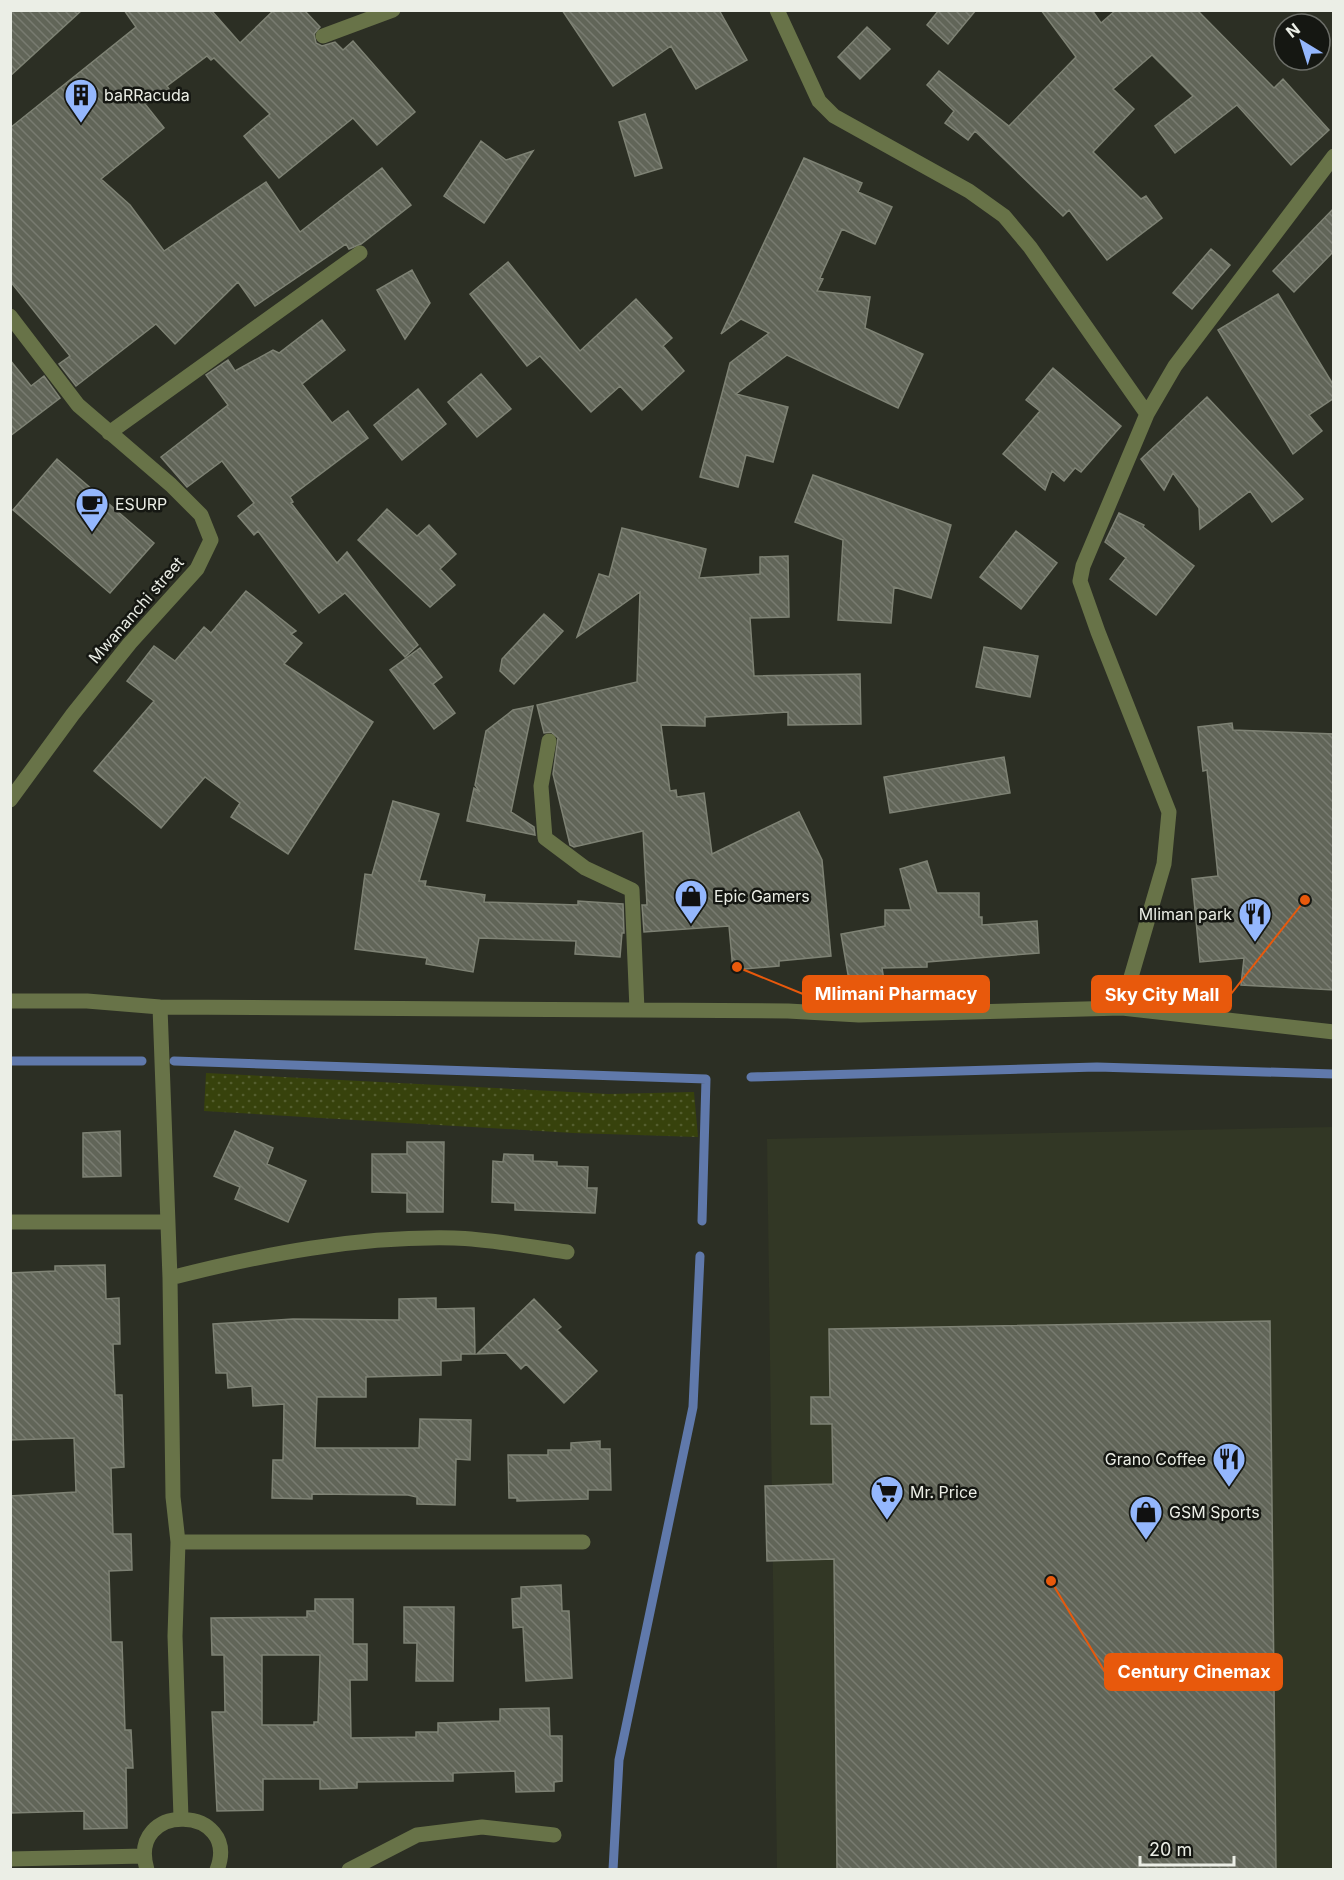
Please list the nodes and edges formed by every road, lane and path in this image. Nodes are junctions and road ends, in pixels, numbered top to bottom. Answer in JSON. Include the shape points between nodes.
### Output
{"nodes":[{"id":1,"x":393,"y":10,"type":"edge"},
{"id":2,"x":777,"y":10,"type":"edge"},
{"id":3,"x":323,"y":36,"type":"dead end"},
{"id":4,"x":1334,"y":156,"type":"edge"},
{"id":5,"x":360,"y":253,"type":"dead end"},
{"id":6,"x":10,"y":316,"type":"edge"},
{"id":7,"x":1147,"y":414,"type":"junction"},
{"id":8,"x":109,"y":433,"type":"junction"},
{"id":9,"x":549,"y":741,"type":"dead end"},
{"id":10,"x":10,"y":800,"type":"edge"},
{"id":11,"x":10,"y":1001,"type":"edge"},
{"id":12,"x":160,"y":1007,"type":"junction"},
{"id":13,"x":1122,"y":1008,"type":"junction"},
{"id":14,"x":637,"y":1010,"type":"junction"},
{"id":15,"x":1334,"y":1032,"type":"edge"},
{"id":16,"x":10,"y":1222,"type":"edge"},
{"id":17,"x":167,"y":1222,"type":"junction"},
{"id":18,"x":567,"y":1252,"type":"dead end"},
{"id":19,"x":170,"y":1278,"type":"junction"},
{"id":20,"x":178,"y":1542,"type":"junction"},
{"id":21,"x":583,"y":1542,"type":"dead end"},
{"id":22,"x":181,"y":1818,"type":"junction"},
{"id":23,"x":554,"y":1835,"type":"dead end"},
{"id":24,"x":10,"y":1859,"type":"edge"},
{"id":25,"x":146,"y":1863,"type":"edge"},
{"id":26,"x":220,"y":1869,"type":"edge"},
{"id":27,"x":349,"y":1869,"type":"edge"}],
"edges":[{"from":1,"to":3,"type":"street"},
{"from":2,"to":7,"type":"street","via":[[819,101],[834,116],[969,191],[1004,216]]},
{"from":4,"to":7,"type":"street","via":[[1175,366]]},
{"from":5,"to":8,"type":"street"},
{"from":6,"to":8,"type":"street","name":"Mwananchi street","via":[[78,405]]},
{"from":7,"to":13,"type":"street","via":[[1080,581],[1169,812],[1164,864]]},
{"from":8,"to":10,"type":"street","name":"Mwananchi street","via":[[201,515],[211,540],[197,569],[130,643]]},
{"from":9,"to":14,"type":"street","via":[[541,786],[544,838],[585,868],[632,890]]},
{"from":11,"to":12,"type":"street","via":[[87,1001]]},
{"from":12,"to":14,"type":"street"},
{"from":12,"to":17,"type":"street"},
{"from":13,"to":14,"type":"street","via":[[859,1015]]},
{"from":13,"to":15,"type":"street"},
{"from":16,"to":17,"type":"street"},
{"from":17,"to":19,"type":"street"},
{"from":18,"to":19,"type":"street","via":[[456,1238],[346,1242],[255,1257]]},
{"from":19,"to":20,"type":"street","via":[[173,1497]]},
{"from":20,"to":21,"type":"street"},
{"from":20,"to":22,"type":"street","via":[[175,1636]]},
{"from":22,"to":25,"type":"street","via":[[166,1821],[155,1830],[147,1842]]},
{"from":22,"to":26,"type":"street","via":[[195,1820],[213,1833],[220,1853]]},
{"from":23,"to":27,"type":"street","via":[[482,1827],[417,1835]]},
{"from":24,"to":25,"type":"street"}]}
